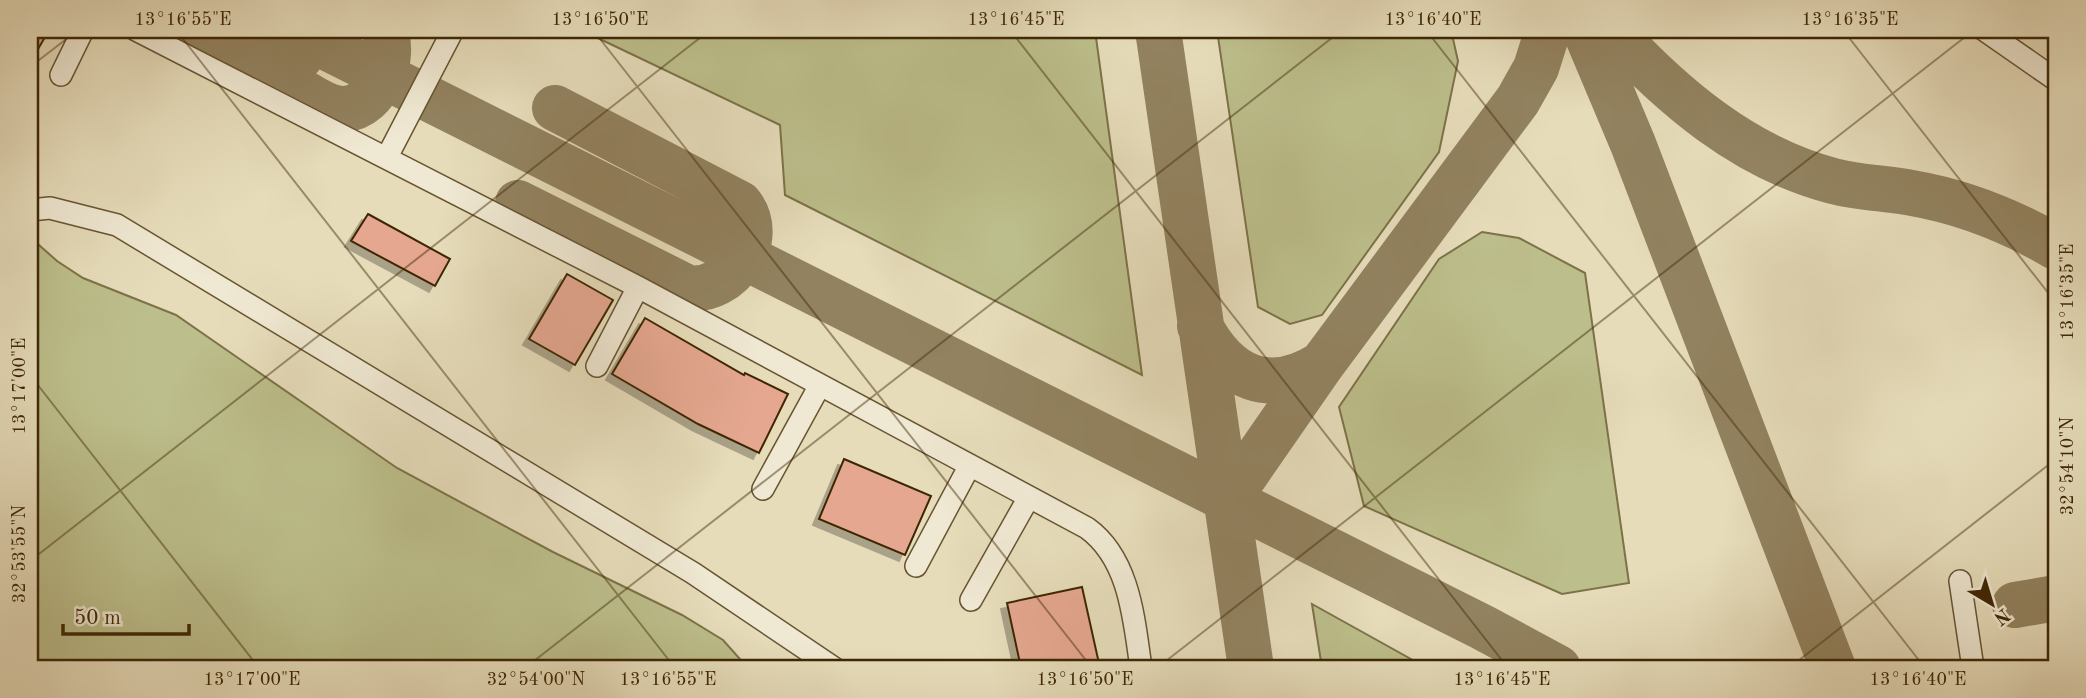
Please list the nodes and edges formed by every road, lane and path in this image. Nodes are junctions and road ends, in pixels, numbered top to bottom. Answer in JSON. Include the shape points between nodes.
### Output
{"nodes":[{"id":1,"x":83,"y":30,"type":"edge"},
{"id":2,"x":136,"y":30,"type":"edge"},
{"id":3,"x":453,"y":30,"type":"edge"},
{"id":4,"x":1984,"y":30,"type":"edge"},
{"id":5,"x":61,"y":75,"type":"dead end"},
{"id":6,"x":2056,"y":80,"type":"edge"},
{"id":7,"x":387,"y":157,"type":"junction"},
{"id":8,"x":30,"y":209,"type":"edge"},
{"id":9,"x":638,"y":286,"type":"junction"},
{"id":10,"x":597,"y":366,"type":"dead end"},
{"id":11,"x":820,"y":385,"type":"junction"},
{"id":12,"x":970,"y":465,"type":"junction"},
{"id":13,"x":764,"y":489,"type":"dead end"},
{"id":14,"x":1029,"y":497,"type":"junction"},
{"id":15,"x":916,"y":566,"type":"dead end"},
{"id":16,"x":1960,"y":581,"type":"dead end"},
{"id":17,"x":971,"y":600,"type":"dead end"},
{"id":18,"x":834,"y":668,"type":"edge"},
{"id":19,"x":1141,"y":668,"type":"edge"},
{"id":20,"x":1973,"y":668,"type":"edge"}],
"edges":[{"from":1,"to":5,"type":"lane"},
{"from":2,"to":7,"type":"lane"},
{"from":3,"to":7,"type":"lane"},
{"from":4,"to":6,"type":"lane"},
{"from":7,"to":9,"type":"lane"},
{"from":8,"to":18,"type":"lane","via":[[50,208],[117,225],[693,573]]},
{"from":9,"to":10,"type":"lane"},
{"from":9,"to":11,"type":"lane"},
{"from":11,"to":12,"type":"lane"},
{"from":11,"to":13,"type":"lane"},
{"from":12,"to":14,"type":"lane"},
{"from":12,"to":15,"type":"lane"},
{"from":14,"to":17,"type":"lane"},
{"from":14,"to":19,"type":"lane","via":[[1087,528],[1114,556],[1133,615]]},
{"from":16,"to":20,"type":"lane"}]}
